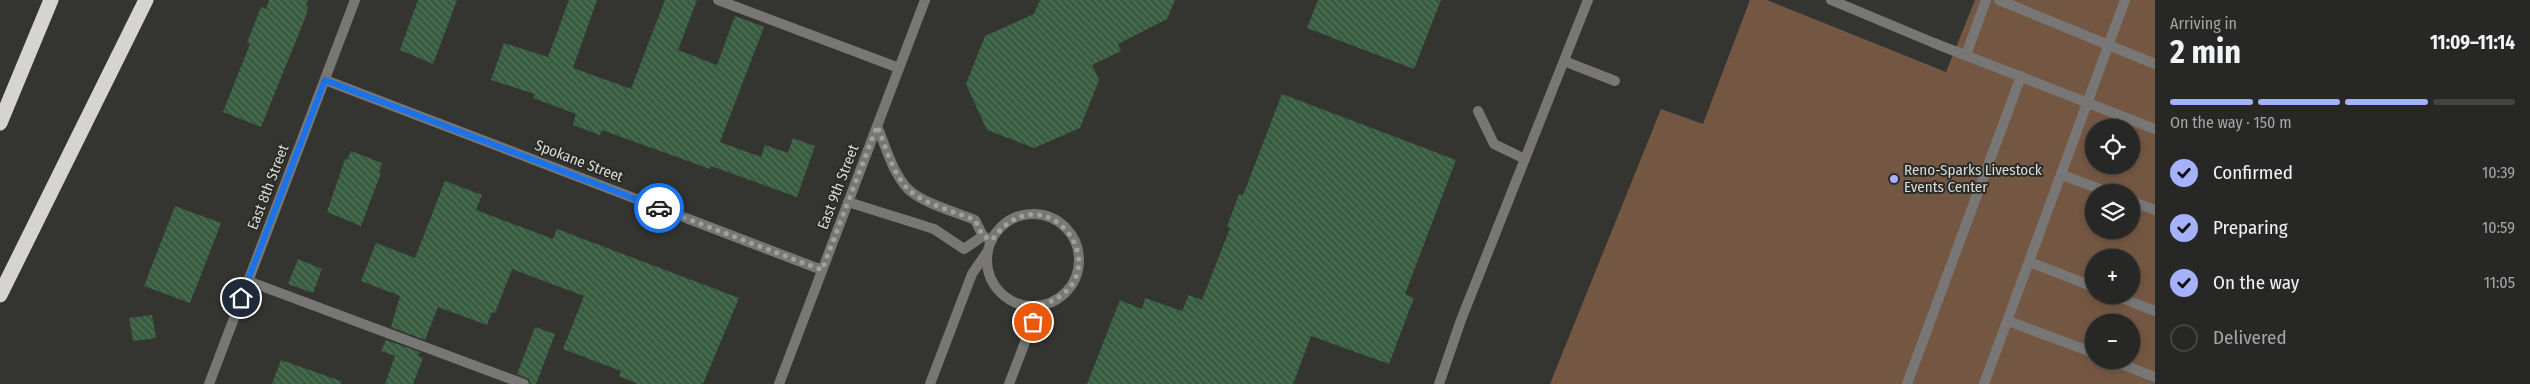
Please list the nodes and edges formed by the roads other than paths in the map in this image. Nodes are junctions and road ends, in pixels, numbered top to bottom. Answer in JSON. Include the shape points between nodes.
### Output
{"nodes":[{"id":1,"x":51,"y":0,"type":"edge"},
{"id":2,"x":146,"y":0,"type":"edge"},
{"id":3,"x":355,"y":0,"type":"edge"},
{"id":4,"x":718,"y":0,"type":"edge"},
{"id":5,"x":925,"y":0,"type":"edge"},
{"id":6,"x":1588,"y":0,"type":"edge"},
{"id":7,"x":1831,"y":0,"type":"edge"},
{"id":8,"x":1986,"y":0,"type":"edge"},
{"id":9,"x":1999,"y":0,"type":"edge"},
{"id":10,"x":2125,"y":0,"type":"edge"},
{"id":11,"x":2109,"y":45,"type":"junction"},
{"id":12,"x":1966,"y":55,"type":"junction"},
{"id":13,"x":1564,"y":61,"type":"junction"},
{"id":14,"x":2155,"y":64,"type":"edge"},
{"id":15,"x":899,"y":68,"type":"junction"},
{"id":16,"x":2021,"y":76,"type":"junction"},
{"id":17,"x":325,"y":80,"type":"junction"},
{"id":18,"x":1615,"y":81,"type":"dead end"},
{"id":19,"x":2089,"y":103,"type":"junction"},
{"id":20,"x":1478,"y":111,"type":"dead end"},
{"id":21,"x":0,"y":123,"type":"edge"},
{"id":22,"x":877,"y":126,"type":"junction"},
{"id":23,"x":2155,"y":129,"type":"edge"},
{"id":24,"x":1525,"y":159,"type":"junction"},
{"id":25,"x":2062,"y":175,"type":"junction"},
{"id":26,"x":2086,"y":184,"type":"edge"},
{"id":27,"x":848,"y":202,"type":"junction"},
{"id":28,"x":2140,"y":204,"type":"edge"},
{"id":29,"x":2155,"y":210,"type":"edge"},
{"id":30,"x":988,"y":238,"type":"junction"},
{"id":31,"x":988,"y":252,"type":"junction"},
{"id":32,"x":2030,"y":262,"type":"junction"},
{"id":33,"x":822,"y":270,"type":"junction"},
{"id":34,"x":248,"y":281,"type":"junction"},
{"id":35,"x":2085,"y":283,"type":"edge"},
{"id":36,"x":0,"y":295,"type":"edge"},
{"id":37,"x":2137,"y":304,"type":"edge"},
{"id":38,"x":1039,"y":306,"type":"junction"},
{"id":39,"x":2155,"y":311,"type":"edge"},
{"id":40,"x":2008,"y":321,"type":"junction"},
{"id":41,"x":2085,"y":351,"type":"edge"},
{"id":42,"x":2134,"y":369,"type":"edge"},
{"id":43,"x":2155,"y":377,"type":"edge"},
{"id":44,"x":209,"y":384,"type":"edge"},
{"id":45,"x":524,"y":384,"type":"edge"},
{"id":46,"x":779,"y":384,"type":"edge"},
{"id":47,"x":930,"y":384,"type":"edge"},
{"id":48,"x":1009,"y":384,"type":"edge"},
{"id":49,"x":1439,"y":384,"type":"edge"},
{"id":50,"x":1907,"y":384,"type":"edge"},
{"id":51,"x":1984,"y":384,"type":"edge"}],
"edges":[{"from":1,"to":21,"type":"highway"},
{"from":2,"to":36,"type":"highway"},
{"from":3,"to":17,"type":"street","name":"East 8th Street"},
{"from":4,"to":15,"type":"street"},
{"from":5,"to":15,"type":"street","name":"East 9th Street"},
{"from":6,"to":13,"type":"street"},
{"from":7,"to":12,"type":"street"},
{"from":8,"to":12,"type":"street"},
{"from":9,"to":11,"type":"street"},
{"from":10,"to":11,"type":"street"},
{"from":11,"to":14,"type":"street"},
{"from":11,"to":19,"type":"street"},
{"from":12,"to":16,"type":"street"},
{"from":13,"to":18,"type":"street"},
{"from":13,"to":24,"type":"street"},
{"from":15,"to":22,"type":"street","name":"East 9th Street"},
{"from":16,"to":19,"type":"street"},
{"from":16,"to":50,"type":"street"},
{"from":17,"to":33,"type":"street","name":"Spokane Street"},
{"from":17,"to":34,"type":"street","name":"East 8th Street"},
{"from":19,"to":23,"type":"street"},
{"from":19,"to":25,"type":"street"},
{"from":20,"to":24,"type":"street","via":[[1494,144]]},
{"from":22,"to":27,"type":"street","name":"East 9th Street"},
{"from":22,"to":30,"type":"street","via":[[895,170],[909,190],[975,220]]},
{"from":24,"to":49,"type":"street"},
{"from":25,"to":26,"type":"street"},
{"from":25,"to":32,"type":"street"},
{"from":27,"to":30,"type":"street","via":[[934,230],[964,249]]},
{"from":27,"to":33,"type":"street","name":"East 9th Street"},
{"from":28,"to":29,"type":"street"},
{"from":30,"to":31,"type":"street"},
{"from":30,"to":38,"type":"street","via":[[1014,218],[1029,214],[1060,222],[1071,233],[1078,247],[1079,263],[1075,278],[1067,292]]},
{"from":31,"to":38,"type":"street","via":[[992,280],[1000,292],[1011,301]]},
{"from":31,"to":47,"type":"street","via":[[972,274]]},
{"from":32,"to":35,"type":"street"},
{"from":32,"to":40,"type":"street"},
{"from":33,"to":46,"type":"street","name":"East 9th Street"},
{"from":34,"to":44,"type":"street","name":"East 8th Street"},
{"from":34,"to":45,"type":"street"},
{"from":37,"to":39,"type":"street"},
{"from":38,"to":48,"type":"street"},
{"from":40,"to":41,"type":"street"},
{"from":40,"to":51,"type":"street"},
{"from":42,"to":43,"type":"street"}]}
